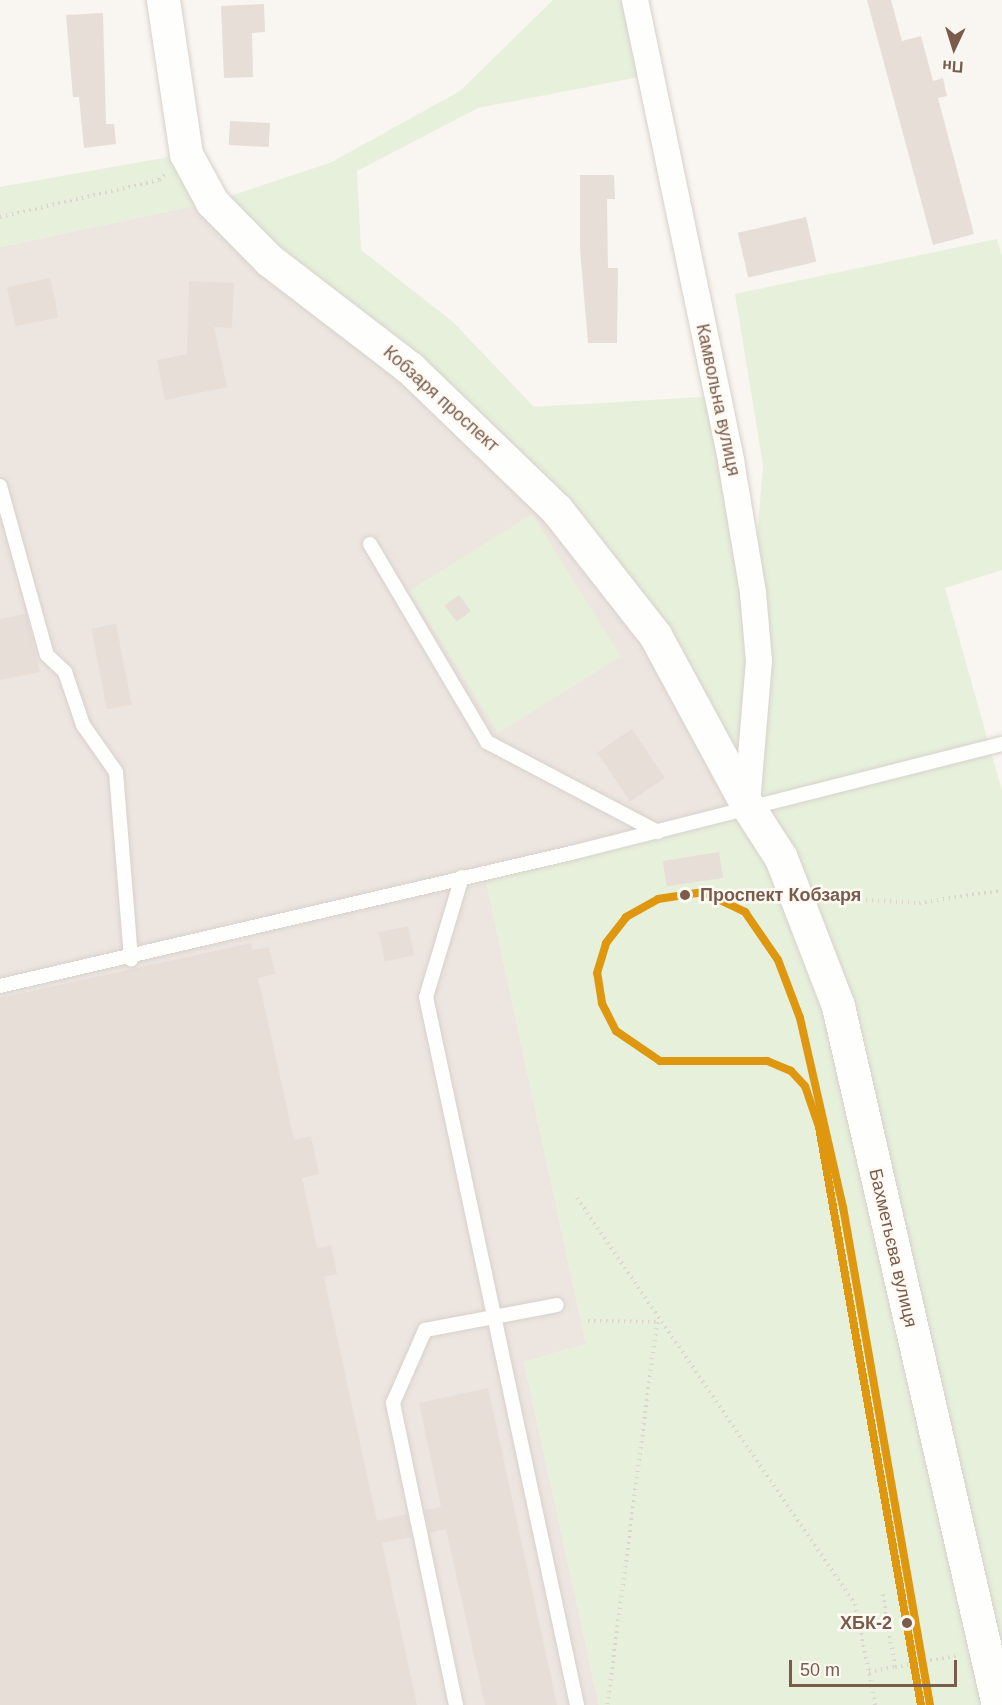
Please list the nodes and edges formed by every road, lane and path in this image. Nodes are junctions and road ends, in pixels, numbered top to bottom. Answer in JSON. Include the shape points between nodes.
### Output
{"nodes":[{"id":1,"x":163,"y":0,"type":"edge"},
{"id":2,"x":635,"y":0,"type":"edge"},
{"id":3,"x":186,"y":154,"type":"junction"},
{"id":4,"x":0,"y":218,"type":"edge"},
{"id":5,"x":0,"y":486,"type":"edge"},
{"id":6,"x":370,"y":544,"type":"dead end"},
{"id":7,"x":1002,"y":744,"type":"edge"},
{"id":8,"x":747,"y":806,"type":"junction"},
{"id":9,"x":658,"y":832,"type":"junction"},
{"id":10,"x":462,"y":877,"type":"junction"},
{"id":11,"x":1002,"y":890,"type":"edge"},
{"id":12,"x":797,"y":896,"type":"junction"},
{"id":13,"x":131,"y":959,"type":"junction"},
{"id":14,"x":0,"y":986,"type":"edge"},
{"id":15,"x":577,"y":1198,"type":"dead end"},
{"id":16,"x":557,"y":1305,"type":"dead end"},
{"id":17,"x":494,"y":1317,"type":"junction"},
{"id":18,"x":588,"y":1322,"type":"dead end"},
{"id":19,"x":657,"y":1322,"type":"junction"},
{"id":20,"x":882,"y":1591,"type":"dead end"},
{"id":21,"x":986,"y":1650,"type":"junction"},
{"id":22,"x":896,"y":1667,"type":"junction"},
{"id":23,"x":869,"y":1672,"type":"junction"},
{"id":24,"x":456,"y":1705,"type":"edge"},
{"id":25,"x":577,"y":1705,"type":"edge"},
{"id":26,"x":607,"y":1705,"type":"edge"},
{"id":27,"x":876,"y":1705,"type":"edge"},
{"id":28,"x":998,"y":1705,"type":"edge"}],
"edges":[{"from":1,"to":3,"type":"main road","name":"Кобзаря проспект"},
{"from":2,"to":8,"type":"street","name":"Камвольна вулиця","via":[[731,461],[753,593],[759,661]]},
{"from":3,"to":4,"type":"path","via":[[159,180]]},
{"from":3,"to":8,"type":"main road","name":"Кобзаря проспект","via":[[212,202],[241,233],[410,368],[557,510],[655,635]]},
{"from":5,"to":13,"type":"lane","via":[[47,655],[65,672],[83,725],[116,772]]},
{"from":6,"to":9,"type":"lane","via":[[487,742]]},
{"from":7,"to":8,"type":"lane"},
{"from":8,"to":9,"type":"lane"},
{"from":8,"to":12,"type":"main road","name":"Бахметьєва вулиця","via":[[782,858]]},
{"from":9,"to":10,"type":"lane"},
{"from":10,"to":13,"type":"lane"},
{"from":10,"to":17,"type":"lane","via":[[426,998]]},
{"from":11,"to":12,"type":"path","via":[[919,903]]},
{"from":12,"to":21,"type":"main road","name":"Бахметьєва вулиця","via":[[838,1006]]},
{"from":13,"to":14,"type":"lane"},
{"from":15,"to":19,"type":"path"},
{"from":16,"to":17,"type":"lane"},
{"from":17,"to":24,"type":"lane","via":[[425,1330],[393,1403]]},
{"from":17,"to":25,"type":"lane"},
{"from":18,"to":19,"type":"path"},
{"from":19,"to":23,"type":"path","via":[[855,1604]]},
{"from":19,"to":26,"type":"path"},
{"from":20,"to":22,"type":"path"},
{"from":21,"to":22,"type":"path"},
{"from":21,"to":28,"type":"main road","name":"Бахметьєва вулиця"},
{"from":22,"to":23,"type":"path"},
{"from":23,"to":27,"type":"path"}]}
